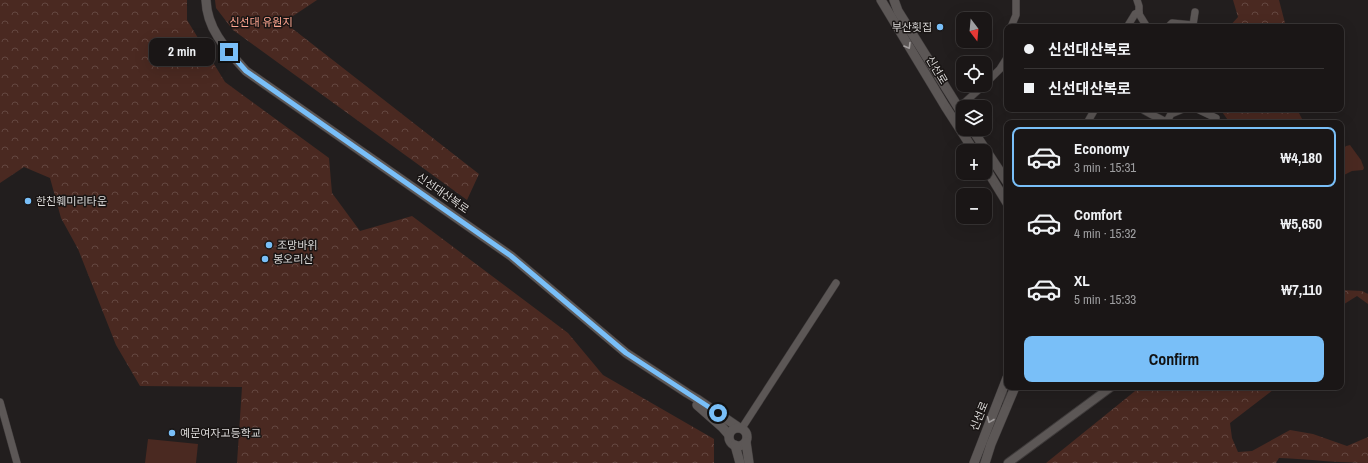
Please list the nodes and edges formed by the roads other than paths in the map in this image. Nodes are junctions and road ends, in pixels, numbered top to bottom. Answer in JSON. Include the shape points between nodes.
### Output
{"nodes":[{"id":1,"x":206,"y":0,"type":"edge"},
{"id":2,"x":881,"y":0,"type":"edge"},
{"id":3,"x":894,"y":0,"type":"edge"},
{"id":4,"x":1016,"y":0,"type":"edge"},
{"id":5,"x":1137,"y":0,"type":"edge"},
{"id":6,"x":1139,"y":12,"type":"junction"},
{"id":7,"x":1195,"y":12,"type":"dead end"},
{"id":8,"x":1012,"y":24,"type":"edge"},
{"id":9,"x":1129,"y":24,"type":"edge"},
{"id":10,"x":1145,"y":24,"type":"edge"},
{"id":11,"x":1192,"y":24,"type":"edge"},
{"id":12,"x":1004,"y":63,"type":"edge"},
{"id":13,"x":992,"y":78,"type":"edge"},
{"id":14,"x":977,"y":92,"type":"edge"},
{"id":15,"x":967,"y":100,"type":"edge"},
{"id":16,"x":956,"y":103,"type":"edge"},
{"id":17,"x":1146,"y":112,"type":"edge"},
{"id":18,"x":1176,"y":112,"type":"edge"},
{"id":19,"x":1203,"y":112,"type":"edge"},
{"id":20,"x":1216,"y":118,"type":"dead end"},
{"id":21,"x":1162,"y":120,"type":"edge"},
{"id":22,"x":1168,"y":120,"type":"edge"},
{"id":23,"x":977,"y":136,"type":"edge"},
{"id":24,"x":969,"y":144,"type":"edge"},
{"id":25,"x":1004,"y":172,"type":"edge"},
{"id":26,"x":992,"y":178,"type":"edge"},
{"id":27,"x":1004,"y":198,"type":"edge"},
{"id":28,"x":836,"y":283,"type":"dead end"},
{"id":29,"x":1004,"y":386,"type":"edge"},
{"id":30,"x":1014,"y":390,"type":"edge"},
{"id":31,"x":1107,"y":390,"type":"edge"},
{"id":32,"x":687,"y":394,"type":"junction"},
{"id":33,"x":0,"y":402,"type":"edge"},
{"id":34,"x":740,"y":428,"type":"junction"},
{"id":35,"x":729,"y":435,"type":"junction"},
{"id":36,"x":746,"y":442,"type":"junction"},
{"id":37,"x":735,"y":445,"type":"junction"},
{"id":38,"x":18,"y":463,"type":"edge"},
{"id":39,"x":740,"y":463,"type":"edge"},
{"id":40,"x":748,"y":463,"type":"edge"},
{"id":41,"x":974,"y":463,"type":"edge"},
{"id":42,"x":985,"y":463,"type":"edge"},
{"id":43,"x":1008,"y":463,"type":"edge"}],
"edges":[{"from":1,"to":32,"type":"main road","name":"신선대산복로","via":[[212,28],[246,71],[511,256],[626,353]]},
{"from":2,"to":24,"type":"main road","name":"신선로","one_way":true},
{"from":3,"to":16,"type":"main road","name":"신선로","via":[[898,11]]},
{"from":4,"to":8,"type":"street","via":[[1016,15]]},
{"from":5,"to":6,"type":"street"},
{"from":6,"to":9,"type":"street"},
{"from":6,"to":10,"type":"street"},
{"from":7,"to":11,"type":"street"},
{"from":12,"to":13,"type":"street"},
{"from":14,"to":15,"type":"street"},
{"from":17,"to":21,"type":"street"},
{"from":18,"to":22,"type":"street"},
{"from":19,"to":20,"type":"street"},
{"from":23,"to":25,"type":"main road"},
{"from":26,"to":27,"type":"main road"},
{"from":28,"to":34,"type":"street"},
{"from":29,"to":41,"type":"main road","name":"신선로","one_way":true},
{"from":30,"to":42,"type":"main road","name":"신선로"},
{"from":31,"to":43,"type":"street"},
{"from":32,"to":34,"type":"main road","name":"신선대산복로","via":[[697,398]]},
{"from":32,"to":35,"type":"main road","name":"신선대산복로"},
{"from":33,"to":38,"type":"street"},
{"from":34,"to":35,"type":"main road","via":[[731,431]]},
{"from":34,"to":36,"type":"main road","via":[[748,434]]},
{"from":35,"to":37,"type":"main road","name":"신선대산복로"},
{"from":36,"to":37,"type":"main road","via":[[739,446]]},
{"from":36,"to":40,"type":"main road"},
{"from":37,"to":39,"type":"main road","name":"신선대산복로"}]}
